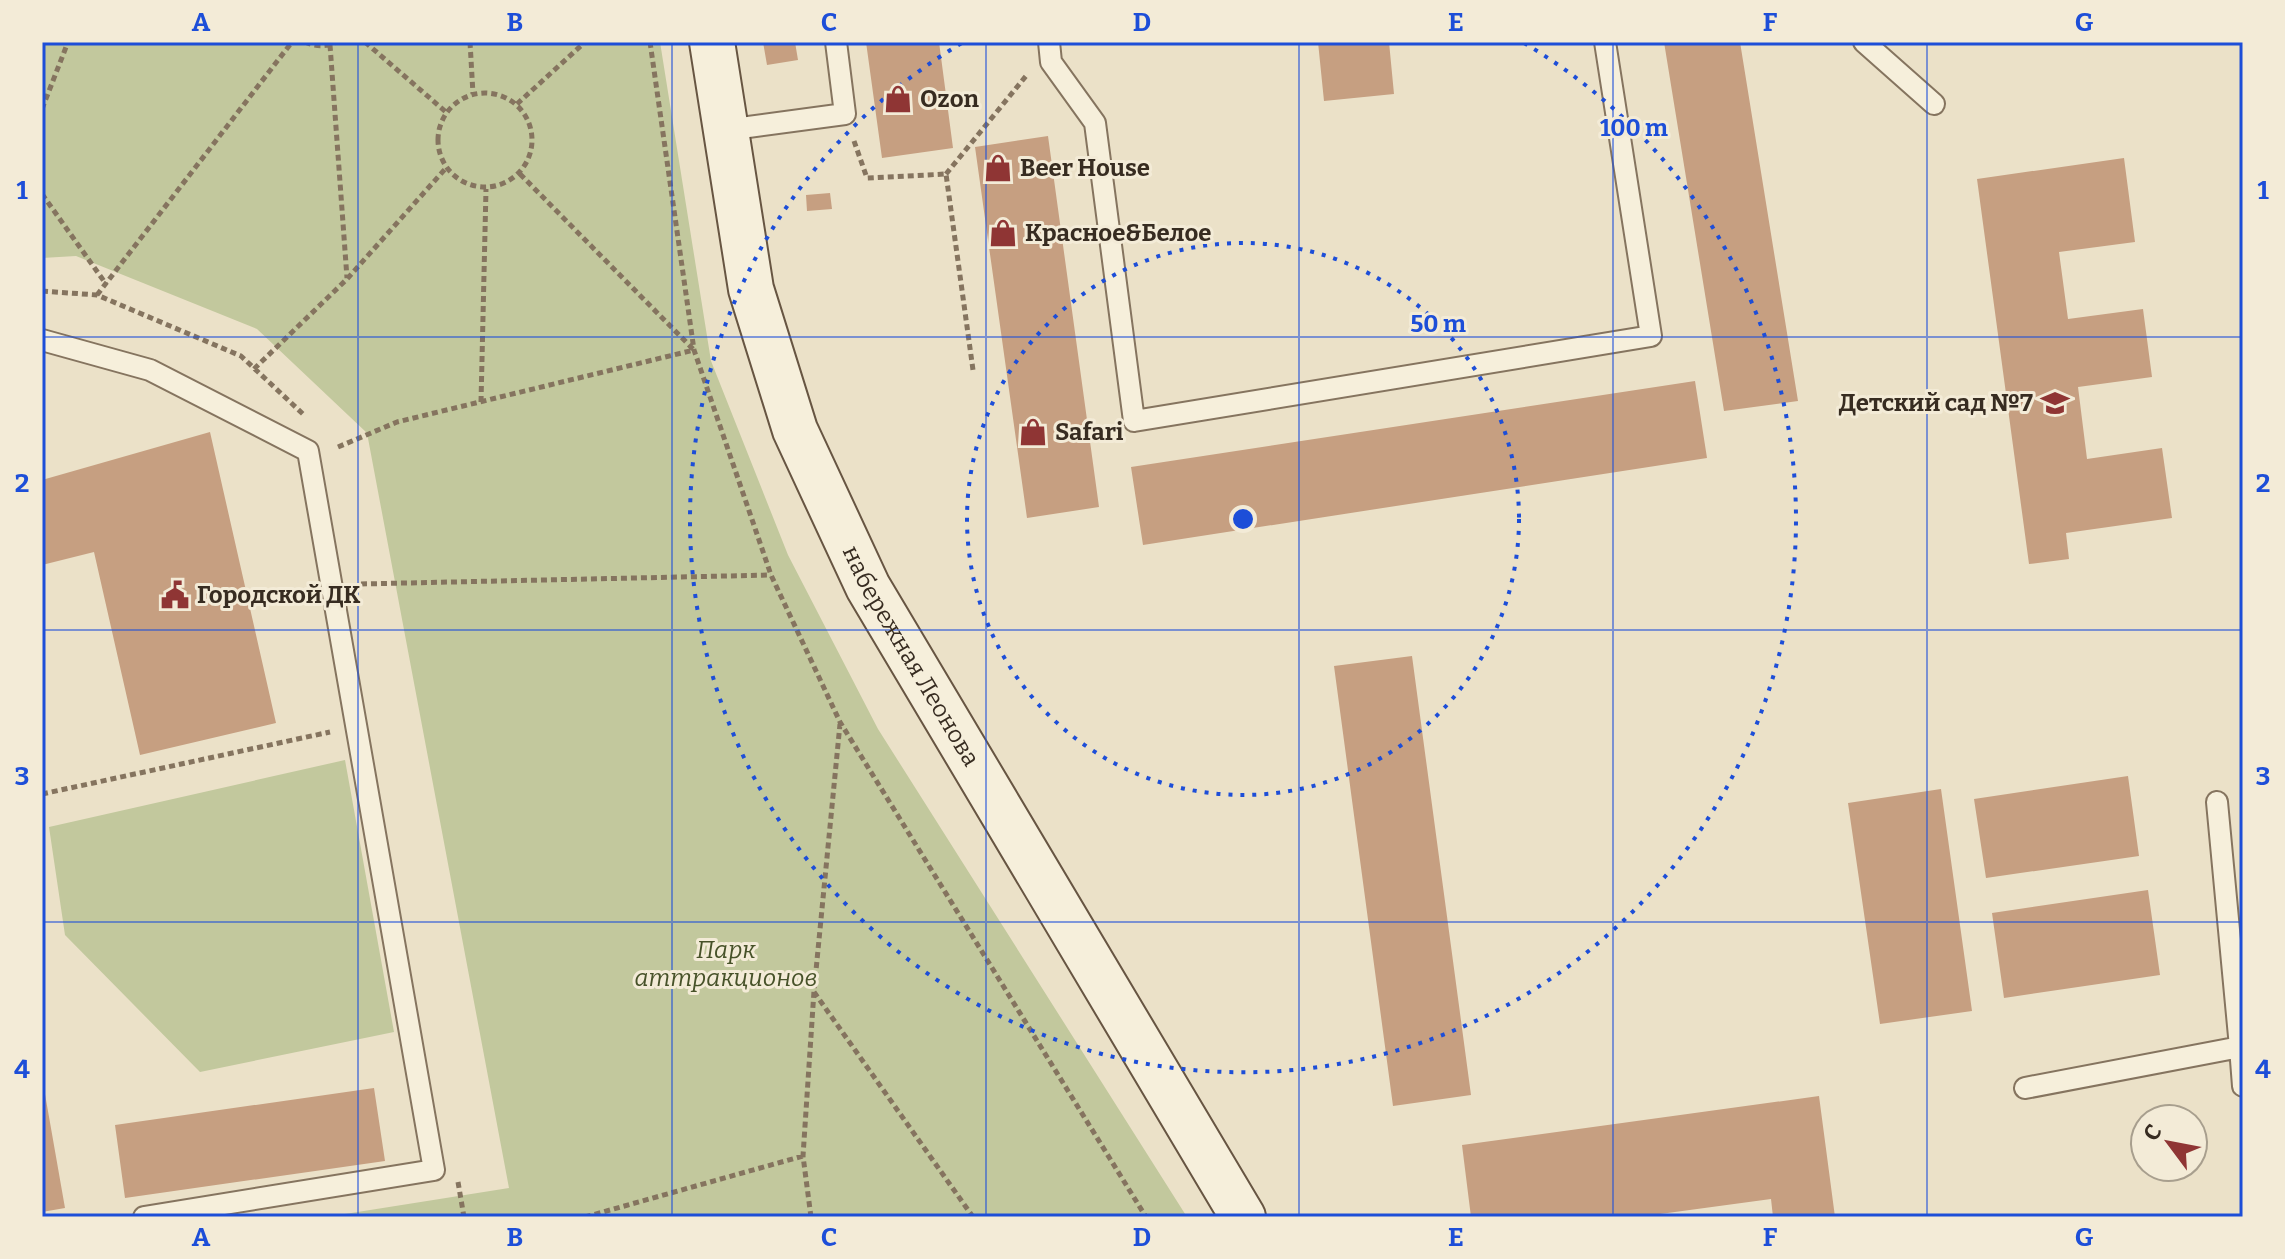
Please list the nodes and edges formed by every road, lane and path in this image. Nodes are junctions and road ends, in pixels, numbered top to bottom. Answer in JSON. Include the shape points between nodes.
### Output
{"nodes":[{"id":1,"x":68,"y":42,"type":"edge"},
{"id":2,"x":292,"y":42,"type":"edge"},
{"id":3,"x":305,"y":42,"type":"edge"},
{"id":4,"x":365,"y":42,"type":"edge"},
{"id":5,"x":470,"y":42,"type":"edge"},
{"id":6,"x":585,"y":42,"type":"edge"},
{"id":7,"x":650,"y":42,"type":"edge"},
{"id":8,"x":712,"y":42,"type":"edge"},
{"id":9,"x":836,"y":42,"type":"edge"},
{"id":10,"x":1605,"y":42,"type":"edge"},
{"id":11,"x":1864,"y":42,"type":"edge"},
{"id":12,"x":333,"y":44,"type":"edge"},
{"id":13,"x":1049,"y":45,"type":"edge"},
{"id":14,"x":473,"y":94,"type":"junction"},
{"id":15,"x":517,"y":104,"type":"junction"},
{"id":16,"x":1934,"y":104,"type":"dead end"},
{"id":17,"x":42,"y":109,"type":"edge"},
{"id":18,"x":446,"y":112,"type":"junction"},
{"id":19,"x":845,"y":114,"type":"junction"},
{"id":20,"x":726,"y":130,"type":"junction"},
{"id":21,"x":446,"y":168,"type":"junction"},
{"id":22,"x":520,"y":174,"type":"junction"},
{"id":23,"x":946,"y":174,"type":"junction"},
{"id":24,"x":486,"y":189,"type":"junction"},
{"id":25,"x":42,"y":194,"type":"edge"},
{"id":26,"x":347,"y":279,"type":"junction"},
{"id":27,"x":106,"y":284,"type":"junction"},
{"id":28,"x":42,"y":291,"type":"edge"},
{"id":29,"x":97,"y":295,"type":"junction"},
{"id":30,"x":42,"y":340,"type":"edge"},
{"id":31,"x":694,"y":350,"type":"junction"},
{"id":32,"x":254,"y":369,"type":"junction"},
{"id":33,"x":973,"y":370,"type":"dead end"},
{"id":34,"x":481,"y":402,"type":"junction"},
{"id":35,"x":307,"y":417,"type":"dead end"},
{"id":36,"x":328,"y":437,"type":"dead end"},
{"id":37,"x":771,"y":575,"type":"junction"},
{"id":38,"x":361,"y":584,"type":"dead end"},
{"id":39,"x":840,"y":722,"type":"junction"},
{"id":40,"x":356,"y":727,"type":"junction"},
{"id":41,"x":42,"y":794,"type":"edge"},
{"id":42,"x":2217,"y":802,"type":"dead end"},
{"id":43,"x":814,"y":991,"type":"junction"},
{"id":44,"x":2240,"y":1047,"type":"junction"},
{"id":45,"x":2243,"y":1086,"type":"edge"},
{"id":46,"x":2025,"y":1088,"type":"dead end"},
{"id":47,"x":803,"y":1156,"type":"junction"},
{"id":48,"x":144,"y":1217,"type":"edge"},
{"id":49,"x":585,"y":1217,"type":"edge"},
{"id":50,"x":811,"y":1217,"type":"edge"},
{"id":51,"x":973,"y":1217,"type":"edge"},
{"id":52,"x":1146,"y":1217,"type":"edge"},
{"id":53,"x":1243,"y":1217,"type":"edge"}],
"edges":[{"from":1,"to":17,"type":"path"},
{"from":2,"to":27,"type":"path"},
{"from":3,"to":12,"type":"path"},
{"from":4,"to":18,"type":"path"},
{"from":5,"to":14,"type":"path"},
{"from":6,"to":15,"type":"path"},
{"from":7,"to":31,"type":"path"},
{"from":8,"to":20,"type":"main road","name":"набережная Леонова"},
{"from":9,"to":19,"type":"lane"},
{"from":10,"to":13,"type":"lane","via":[[1651,336],[1134,421],[1095,123],[1051,62]]},
{"from":11,"to":16,"type":"lane"},
{"from":12,"to":26,"type":"path"},
{"from":13,"to":23,"type":"path"},
{"from":14,"to":15,"type":"path","via":[[497,93]]},
{"from":14,"to":18,"type":"path"},
{"from":15,"to":22,"type":"path","via":[[531,125],[532,151]]},
{"from":18,"to":21,"type":"path","via":[[438,130],[438,150]]},
{"from":19,"to":20,"type":"lane"},
{"from":19,"to":23,"type":"path","via":[[867,178]]},
{"from":20,"to":53,"type":"main road","name":"набережная Леонова","via":[[751,289],[795,430],[868,587]]},
{"from":21,"to":24,"type":"path","via":[[463,183]]},
{"from":21,"to":26,"type":"path"},
{"from":22,"to":24,"type":"path"},
{"from":22,"to":31,"type":"path"},
{"from":23,"to":33,"type":"path"},
{"from":24,"to":34,"type":"path"},
{"from":25,"to":27,"type":"path"},
{"from":26,"to":32,"type":"path"},
{"from":27,"to":29,"type":"path"},
{"from":28,"to":29,"type":"path"},
{"from":29,"to":32,"type":"path","via":[[241,356]]},
{"from":30,"to":40,"type":"lane","via":[[150,370],[308,451]]},
{"from":31,"to":34,"type":"path"},
{"from":31,"to":37,"type":"path"},
{"from":32,"to":35,"type":"path"},
{"from":34,"to":36,"type":"path","via":[[397,422],[338,447]]},
{"from":37,"to":38,"type":"path"},
{"from":37,"to":39,"type":"path"},
{"from":39,"to":43,"type":"path"},
{"from":39,"to":52,"type":"path"},
{"from":40,"to":41,"type":"path"},
{"from":40,"to":48,"type":"lane","via":[[434,1170]]},
{"from":42,"to":44,"type":"lane"},
{"from":43,"to":47,"type":"path"},
{"from":43,"to":51,"type":"path"},
{"from":44,"to":45,"type":"lane"},
{"from":44,"to":46,"type":"lane"},
{"from":47,"to":49,"type":"path"},
{"from":47,"to":50,"type":"path"}]}
